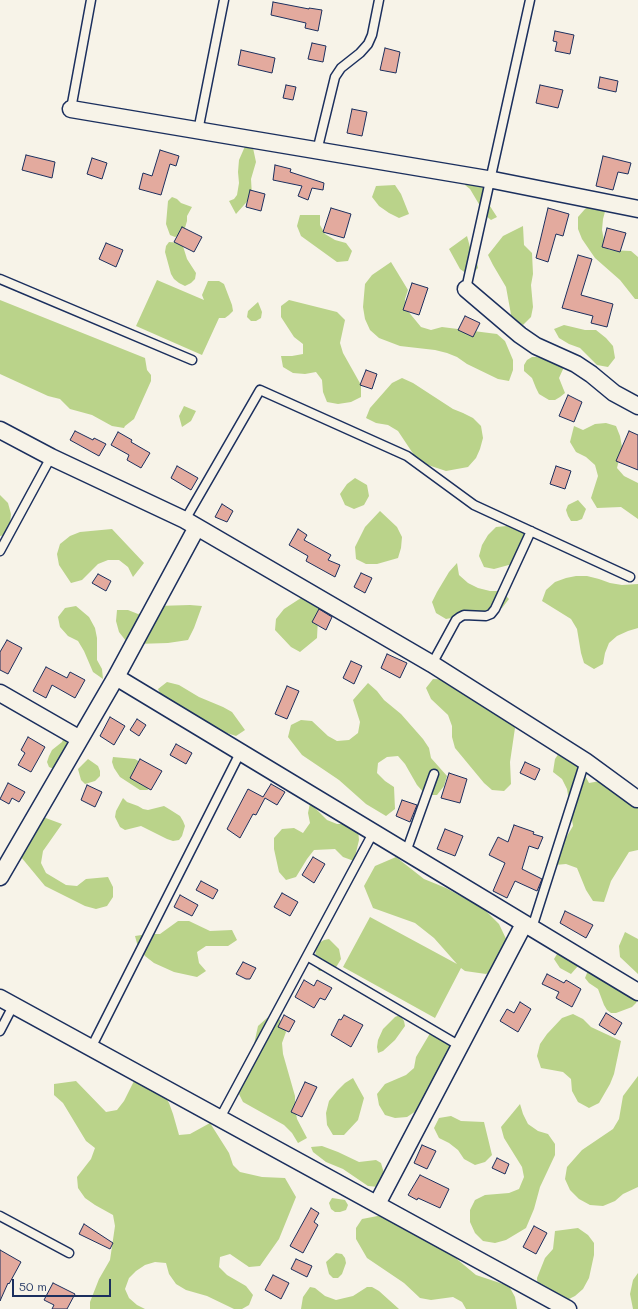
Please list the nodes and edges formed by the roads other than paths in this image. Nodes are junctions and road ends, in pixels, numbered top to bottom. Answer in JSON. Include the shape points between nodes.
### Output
{"nodes":[{"id":1,"x":91,"y":0,"type":"edge"},
{"id":2,"x":224,"y":0,"type":"edge"},
{"id":3,"x":379,"y":0,"type":"edge"},
{"id":4,"x":530,"y":0,"type":"edge"},
{"id":5,"x":71,"y":110,"type":"joint"},
{"id":6,"x":198,"y":131,"type":"junction"},
{"id":7,"x":317,"y":151,"type":"junction"},
{"id":8,"x":490,"y":179,"type":"junction"},
{"id":9,"x":638,"y":209,"type":"edge"},
{"id":10,"x":0,"y":279,"type":"edge"},
{"id":11,"x":466,"y":289,"type":"joint"},
{"id":12,"x":192,"y":360,"type":"dead end"},
{"id":13,"x":638,"y":406,"type":"edge"},
{"id":14,"x":0,"y":430,"type":"edge"},
{"id":15,"x":51,"y":456,"type":"junction"},
{"id":16,"x":191,"y":523,"type":"junction"},
{"id":17,"x":531,"y":531,"type":"junction"},
{"id":18,"x":0,"y":551,"type":"edge"},
{"id":19,"x":630,"y":577,"type":"dead end"},
{"id":20,"x":432,"y":664,"type":"junction"},
{"id":21,"x":116,"y":677,"type":"junction"},
{"id":22,"x":0,"y":694,"type":"edge"},
{"id":23,"x":80,"y":739,"type":"junction"},
{"id":24,"x":240,"y":753,"type":"junction"},
{"id":25,"x":586,"y":761,"type":"junction"},
{"id":26,"x":434,"y":774,"type":"dead end"},
{"id":27,"x":638,"y":800,"type":"edge"},
{"id":28,"x":373,"y":832,"type":"junction"},
{"id":29,"x":406,"y":852,"type":"junction"},
{"id":30,"x":0,"y":876,"type":"edge"},
{"id":31,"x":528,"y":926,"type":"junction"},
{"id":32,"x":307,"y":956,"type":"junction"},
{"id":33,"x":638,"y":992,"type":"edge"},
{"id":34,"x":6,"y":1002,"type":"edge"},
{"id":35,"x":0,"y":1031,"type":"edge"},
{"id":36,"x":460,"y":1046,"type":"junction"},
{"id":37,"x":91,"y":1048,"type":"junction"},
{"id":38,"x":220,"y":1118,"type":"junction"},
{"id":39,"x":377,"y":1204,"type":"junction"},
{"id":40,"x":0,"y":1216,"type":"edge"},
{"id":41,"x":69,"y":1253,"type":"dead end"},
{"id":42,"x":568,"y":1309,"type":"edge"}],
"edges":[{"from":1,"to":5,"type":"lane"},
{"from":2,"to":6,"type":"lane"},
{"from":3,"to":7,"type":"lane","via":[[368,44],[341,68],[335,77]]},
{"from":4,"to":8,"type":"lane"},
{"from":5,"to":6,"type":"street"},
{"from":6,"to":7,"type":"street"},
{"from":7,"to":8,"type":"street"},
{"from":8,"to":9,"type":"street"},
{"from":8,"to":11,"type":"lane"},
{"from":10,"to":12,"type":"lane"},
{"from":11,"to":13,"type":"street","via":[[536,346],[576,364],[614,393]]},
{"from":14,"to":15,"type":"street"},
{"from":15,"to":16,"type":"street"},
{"from":15,"to":18,"type":"lane"},
{"from":16,"to":17,"type":"lane","via":[[260,390],[408,456],[474,505]]},
{"from":16,"to":20,"type":"street"},
{"from":16,"to":21,"type":"street"},
{"from":17,"to":19,"type":"lane"},
{"from":17,"to":20,"type":"lane","via":[[496,609],[486,616],[460,616]]},
{"from":20,"to":25,"type":"street"},
{"from":21,"to":23,"type":"street"},
{"from":21,"to":24,"type":"street"},
{"from":22,"to":23,"type":"street"},
{"from":23,"to":30,"type":"street"},
{"from":24,"to":28,"type":"street"},
{"from":24,"to":37,"type":"lane"},
{"from":25,"to":27,"type":"street"},
{"from":25,"to":31,"type":"lane"},
{"from":26,"to":29,"type":"lane"},
{"from":28,"to":29,"type":"street"},
{"from":28,"to":32,"type":"lane"},
{"from":29,"to":31,"type":"street"},
{"from":31,"to":33,"type":"street"},
{"from":31,"to":36,"type":"street"},
{"from":32,"to":36,"type":"lane"},
{"from":32,"to":38,"type":"lane"},
{"from":34,"to":35,"type":"lane"},
{"from":34,"to":37,"type":"street"},
{"from":36,"to":39,"type":"street"},
{"from":37,"to":38,"type":"street"},
{"from":38,"to":39,"type":"street"},
{"from":39,"to":42,"type":"street"},
{"from":40,"to":41,"type":"lane"}]}
